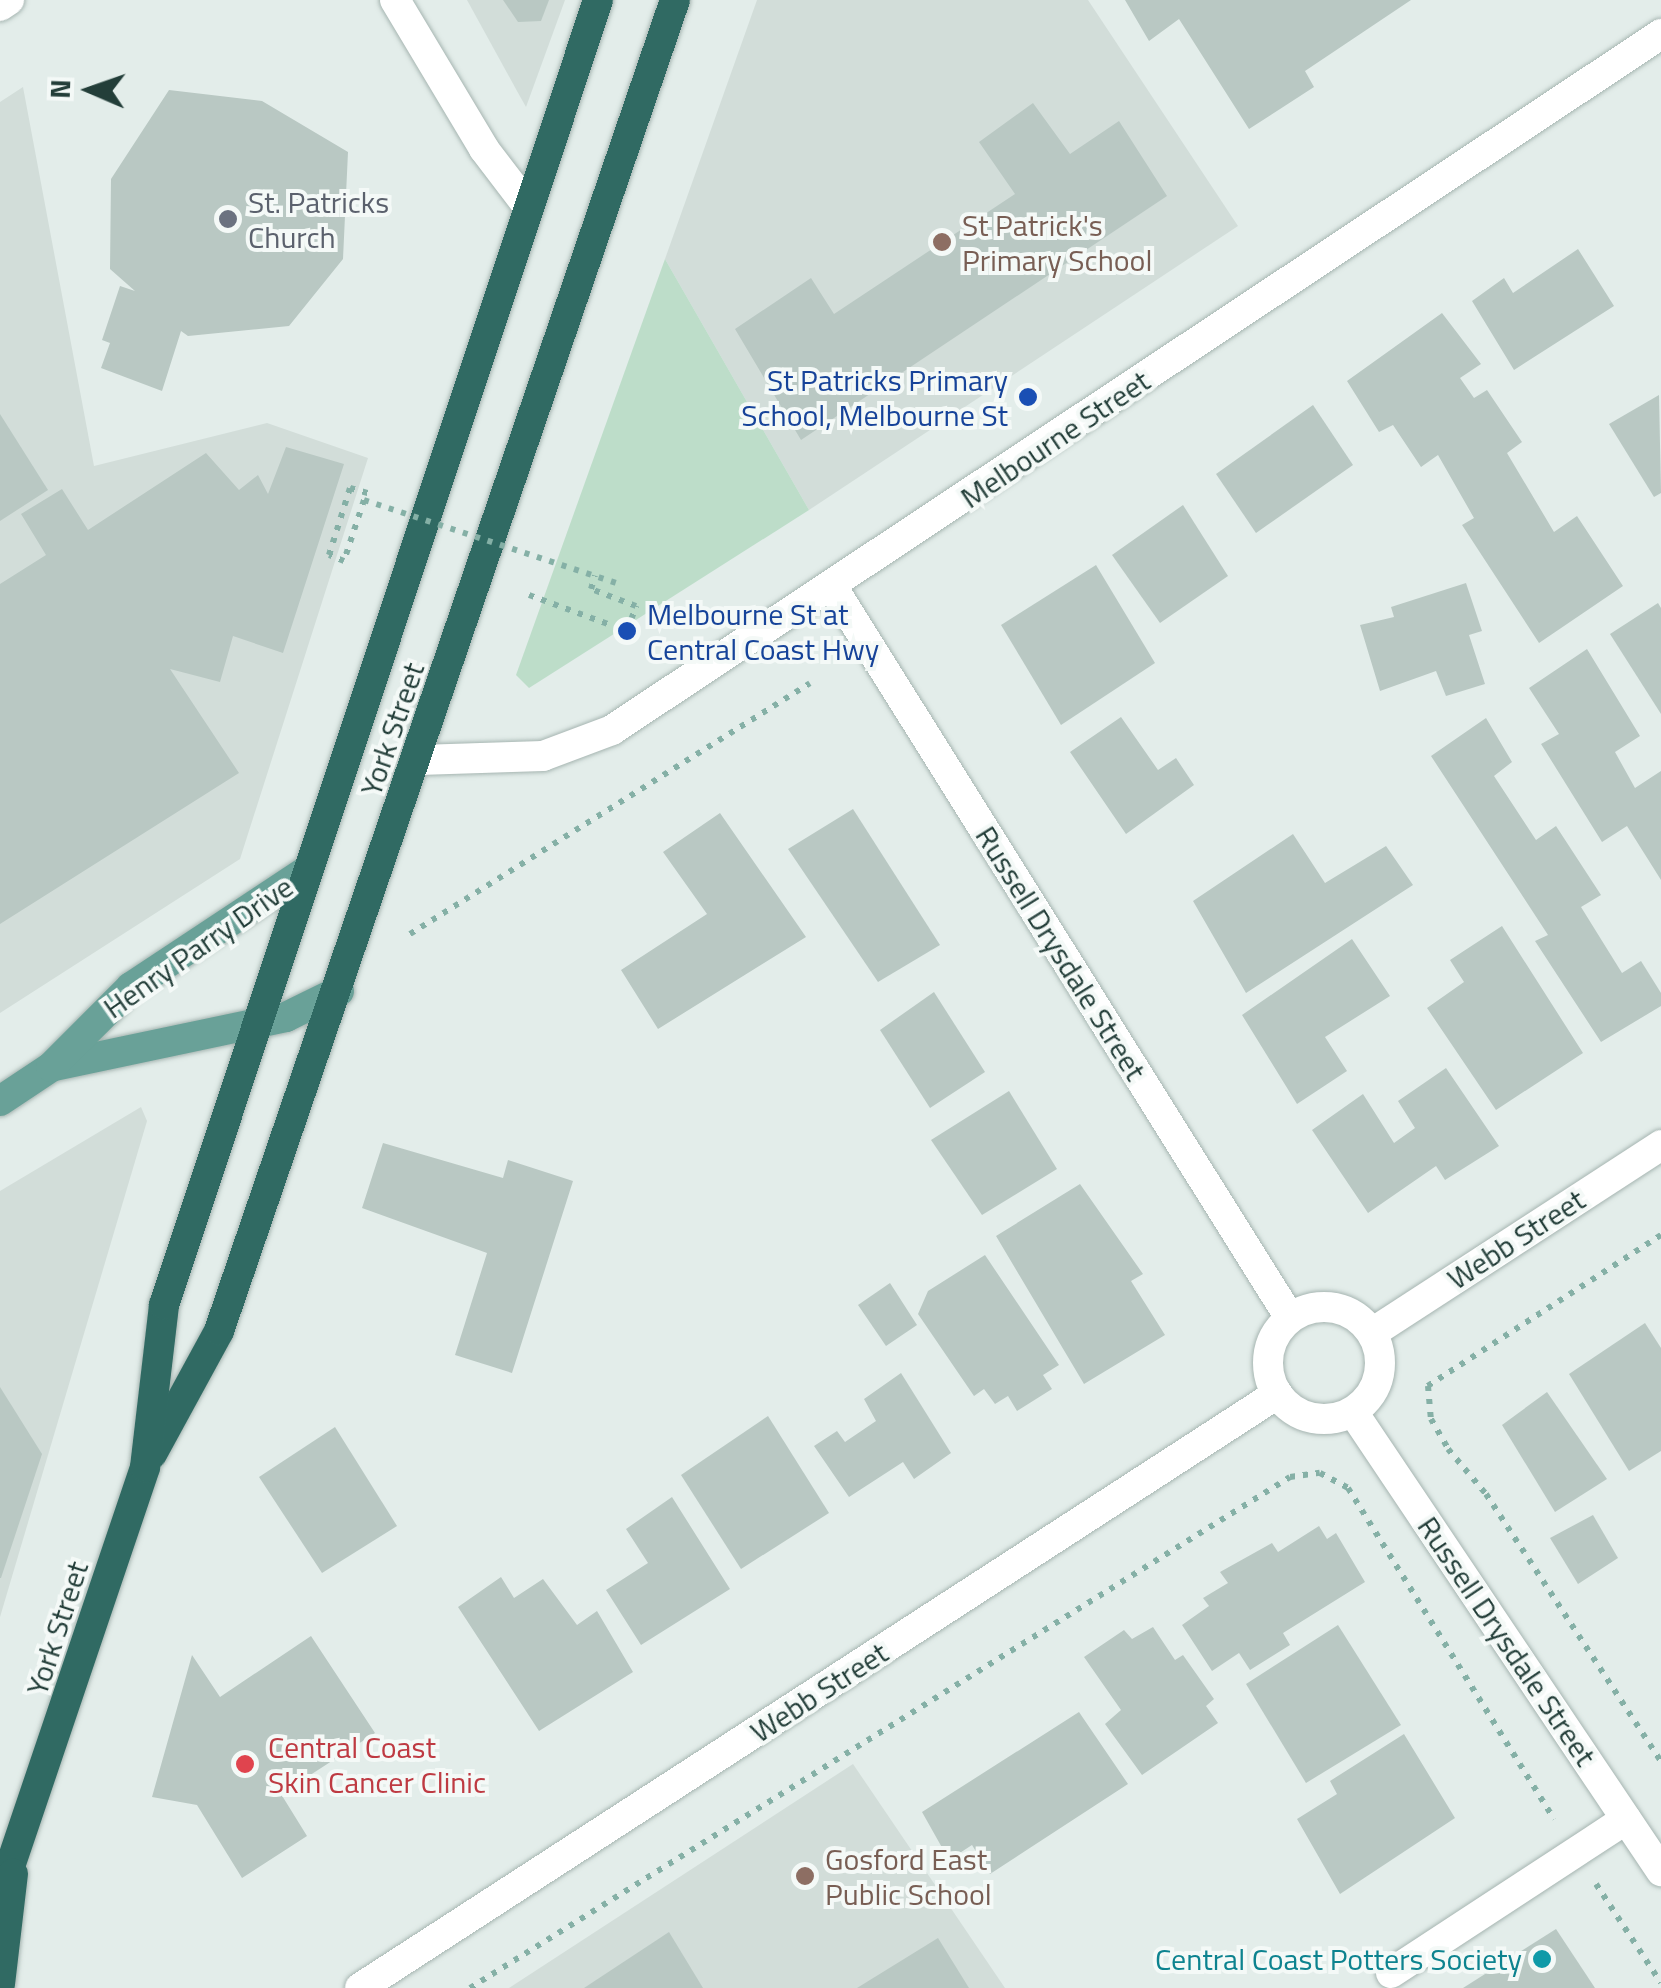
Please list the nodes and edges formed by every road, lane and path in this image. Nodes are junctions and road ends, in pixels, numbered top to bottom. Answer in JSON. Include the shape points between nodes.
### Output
{"nodes":[{"id":1,"x":9,"y":0,"type":"edge"},
{"id":2,"x":395,"y":0,"type":"edge"},
{"id":3,"x":598,"y":0,"type":"edge"},
{"id":4,"x":675,"y":0,"type":"edge"},
{"id":5,"x":0,"y":6,"type":"edge"},
{"id":6,"x":1661,"y":34,"type":"edge"},
{"id":7,"x":526,"y":204,"type":"junction"},
{"id":8,"x":374,"y":495,"type":"dead end"},
{"id":9,"x":596,"y":576,"type":"junction"},
{"id":10,"x":618,"y":583,"type":"dead end"},
{"id":11,"x":834,"y":588,"type":"junction"},
{"id":12,"x":529,"y":595,"type":"dead end"},
{"id":13,"x":810,"y":683,"type":"dead end"},
{"id":14,"x":419,"y":760,"type":"junction"},
{"id":15,"x":306,"y":871,"type":"junction"},
{"id":16,"x":410,"y":934,"type":"dead end"},
{"id":17,"x":339,"y":991,"type":"junction"},
{"id":18,"x":256,"y":1024,"type":"junction"},
{"id":19,"x":51,"y":1067,"type":"junction"},
{"id":20,"x":0,"y":1101,"type":"edge"},
{"id":21,"x":1661,"y":1145,"type":"edge"},
{"id":22,"x":1661,"y":1234,"type":"edge"},
{"id":23,"x":1290,"y":1318,"type":"junction"},
{"id":24,"x":1372,"y":1333,"type":"junction"},
{"id":25,"x":1277,"y":1394,"type":"junction"},
{"id":26,"x":1352,"y":1412,"type":"junction"},
{"id":27,"x":144,"y":1468,"type":"junction"},
{"id":28,"x":1661,"y":1760,"type":"edge"},
{"id":29,"x":1626,"y":1819,"type":"junction"},
{"id":30,"x":1575,"y":1853,"type":"junction"},
{"id":31,"x":14,"y":1866,"type":"junction"},
{"id":32,"x":1661,"y":1870,"type":"edge"},
{"id":33,"x":0,"y":1896,"type":"edge"},
{"id":34,"x":1391,"y":1973,"type":"dead end"},
{"id":35,"x":1661,"y":1982,"type":"edge"},
{"id":36,"x":0,"y":1984,"type":"edge"},
{"id":37,"x":360,"y":1988,"type":"edge"},
{"id":38,"x":470,"y":1988,"type":"edge"}],
"edges":[{"from":1,"to":5,"type":"street"},
{"from":2,"to":7,"type":"street","via":[[484,149]]},
{"from":3,"to":7,"type":"highway","name":"York Street"},
{"from":4,"to":14,"type":"highway","name":"York Street"},
{"from":6,"to":11,"type":"street","name":"Melbourne Street"},
{"from":7,"to":15,"type":"highway","name":"York Street"},
{"from":8,"to":9,"type":"path","bridge":true,"via":[[350,488],[328,555],[344,561],[364,500]]},
{"from":9,"to":10,"type":"path","bridge":true},
{"from":9,"to":12,"type":"path","via":[[591,590],[636,606],[627,631]]},
{"from":11,"to":14,"type":"street","name":"Melbourne Street","via":[[612,730],[543,756]]},
{"from":11,"to":23,"type":"street","name":"Russell Drysdale Street"},
{"from":13,"to":16,"type":"path"},
{"from":14,"to":17,"type":"highway","name":"York Street"},
{"from":15,"to":18,"type":"highway","name":"York Street"},
{"from":15,"to":19,"type":"main road","name":"Henry Parry Drive","via":[[131,987]]},
{"from":17,"to":18,"type":"main road","name":"Henry Parry Drive","via":[[309,1009]]},
{"from":17,"to":27,"type":"highway","name":"York Street","via":[[218,1331]]},
{"from":18,"to":19,"type":"main road","name":"Henry Parry Drive"},
{"from":18,"to":27,"type":"highway","name":"York Street","via":[[164,1306]]},
{"from":19,"to":20,"type":"main road","name":"Henry Parry Drive"},
{"from":21,"to":24,"type":"street","name":"Webb Street"},
{"from":22,"to":28,"type":"path","via":[[1428,1386],[1431,1419],[1448,1449],[1486,1494]]},
{"from":23,"to":24,"type":"street","via":[[1326,1306],[1359,1319]]},
{"from":23,"to":25,"type":"street","via":[[1270,1346]]},
{"from":24,"to":26,"type":"street","via":[[1379,1350],[1376,1385]]},
{"from":25,"to":26,"type":"street","via":[[1303,1416],[1320,1420]]},
{"from":25,"to":37,"type":"street","name":"Webb Street"},
{"from":26,"to":29,"type":"street","name":"Russell Drysdale Street"},
{"from":27,"to":31,"type":"highway","name":"York Street"},
{"from":29,"to":30,"type":"street"},
{"from":29,"to":32,"type":"street","name":"Russell Drysdale Street"},
{"from":30,"to":34,"type":"street"},
{"from":30,"to":35,"type":"path"},
{"from":30,"to":38,"type":"path","via":[[1361,1507],[1348,1488],[1320,1472],[1290,1477]]},
{"from":31,"to":33,"type":"highway","name":"York Street"},
{"from":31,"to":36,"type":"highway","name":"York Street"}]}
